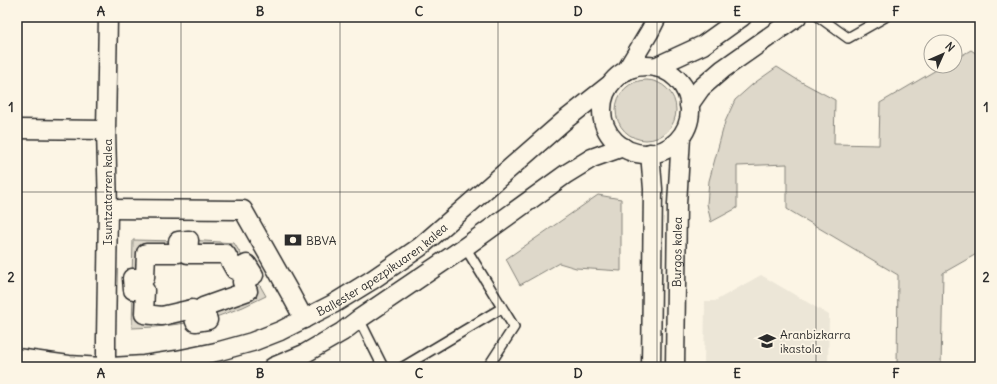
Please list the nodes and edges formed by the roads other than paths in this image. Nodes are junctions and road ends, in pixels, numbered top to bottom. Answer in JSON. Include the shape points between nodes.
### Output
{"nodes":[{"id":1,"x":108,"y":17,"type":"edge"},
{"id":2,"x":657,"y":17,"type":"edge"},
{"id":3,"x":742,"y":17,"type":"edge"},
{"id":4,"x":797,"y":17,"type":"edge"},
{"id":5,"x":819,"y":17,"type":"edge"},
{"id":6,"x":885,"y":17,"type":"edge"},
{"id":7,"x":655,"y":67,"type":"junction"},
{"id":8,"x":626,"y":70,"type":"junction"},
{"id":9,"x":608,"y":86,"type":"junction"},
{"id":10,"x":689,"y":105,"type":"junction"},
{"id":11,"x":17,"y":129,"type":"edge"},
{"id":12,"x":106,"y":130,"type":"junction"},
{"id":13,"x":681,"y":137,"type":"junction"},
{"id":14,"x":623,"y":147,"type":"junction"},
{"id":15,"x":650,"y":153,"type":"junction"},
{"id":16,"x":108,"y":209,"type":"junction"},
{"id":17,"x":465,"y":247,"type":"junction"},
{"id":18,"x":132,"y":278,"type":"joint"},
{"id":19,"x":502,"y":308,"type":"junction"},
{"id":20,"x":304,"y":319,"type":"junction"},
{"id":21,"x":359,"y":319,"type":"junction"},
{"id":22,"x":17,"y":358,"type":"edge"},
{"id":23,"x":102,"y":367,"type":"edge"},
{"id":24,"x":106,"y":367,"type":"edge"},
{"id":25,"x":111,"y":367,"type":"edge"},
{"id":26,"x":274,"y":367,"type":"edge"},
{"id":27,"x":383,"y":367,"type":"edge"},
{"id":28,"x":403,"y":367,"type":"edge"},
{"id":29,"x":488,"y":367,"type":"edge"},
{"id":30,"x":650,"y":367,"type":"edge"},
{"id":31,"x":675,"y":367,"type":"edge"}],
"edges":[{"from":1,"to":12,"type":"street","name":"Isuntzatarren kalea"},
{"from":2,"to":8,"type":"street"},
{"from":3,"to":7,"type":"street","via":[[703,45]]},
{"from":4,"to":10,"type":"street","via":[[723,69],[701,88]]},
{"from":5,"to":6,"type":"lane","via":[[848,38]]},
{"from":7,"to":8,"type":"street","via":[[635,67]]},
{"from":7,"to":10,"type":"street","via":[[668,72],[678,80],[686,91]]},
{"from":8,"to":9,"type":"street"},
{"from":9,"to":14,"type":"street","via":[[603,99],[605,127],[612,138]]},
{"from":9,"to":20,"type":"street","name":"Ballester apezpikuaren kalea","via":[[565,120],[420,247],[372,280]]},
{"from":10,"to":13,"type":"street","via":[[688,121]]},
{"from":11,"to":12,"type":"street"},
{"from":12,"to":16,"type":"street","name":"Isuntzatarren kalea"},
{"from":13,"to":15,"type":"street","via":[[667,148]]},
{"from":13,"to":31,"type":"street","name":"Burgos kalea","via":[[677,212]]},
{"from":14,"to":15,"type":"street","via":[[636,153]]},
{"from":14,"to":17,"type":"street","via":[[592,158],[566,174]]},
{"from":15,"to":30,"type":"street","name":"Burgos kalea","via":[[653,189]]},
{"from":16,"to":20,"type":"street","via":[[243,210]]},
{"from":16,"to":24,"type":"street","name":"Isuntzatarren kalea"},
{"from":17,"to":19,"type":"lane"},
{"from":17,"to":21,"type":"street"},
{"from":18,"to":18,"type":"street","via":[[133,290],[145,290],[144,314],[162,316],[192,309],[195,322],[208,320],[203,307],[248,291],[242,282],[254,275],[247,264],[236,270],[226,254],[188,254],[189,240],[178,241],[179,253],[146,253],[145,278]]},
{"from":19,"to":28,"type":"lane"},
{"from":19,"to":29,"type":"lane","via":[[514,327]]},
{"from":20,"to":25,"type":"street","name":"Ballester apezpikuaren kalea","via":[[252,342],[216,352],[144,366]]},
{"from":21,"to":26,"type":"street","via":[[304,354]]},
{"from":21,"to":27,"type":"lane"},
{"from":22,"to":23,"type":"street"}]}
